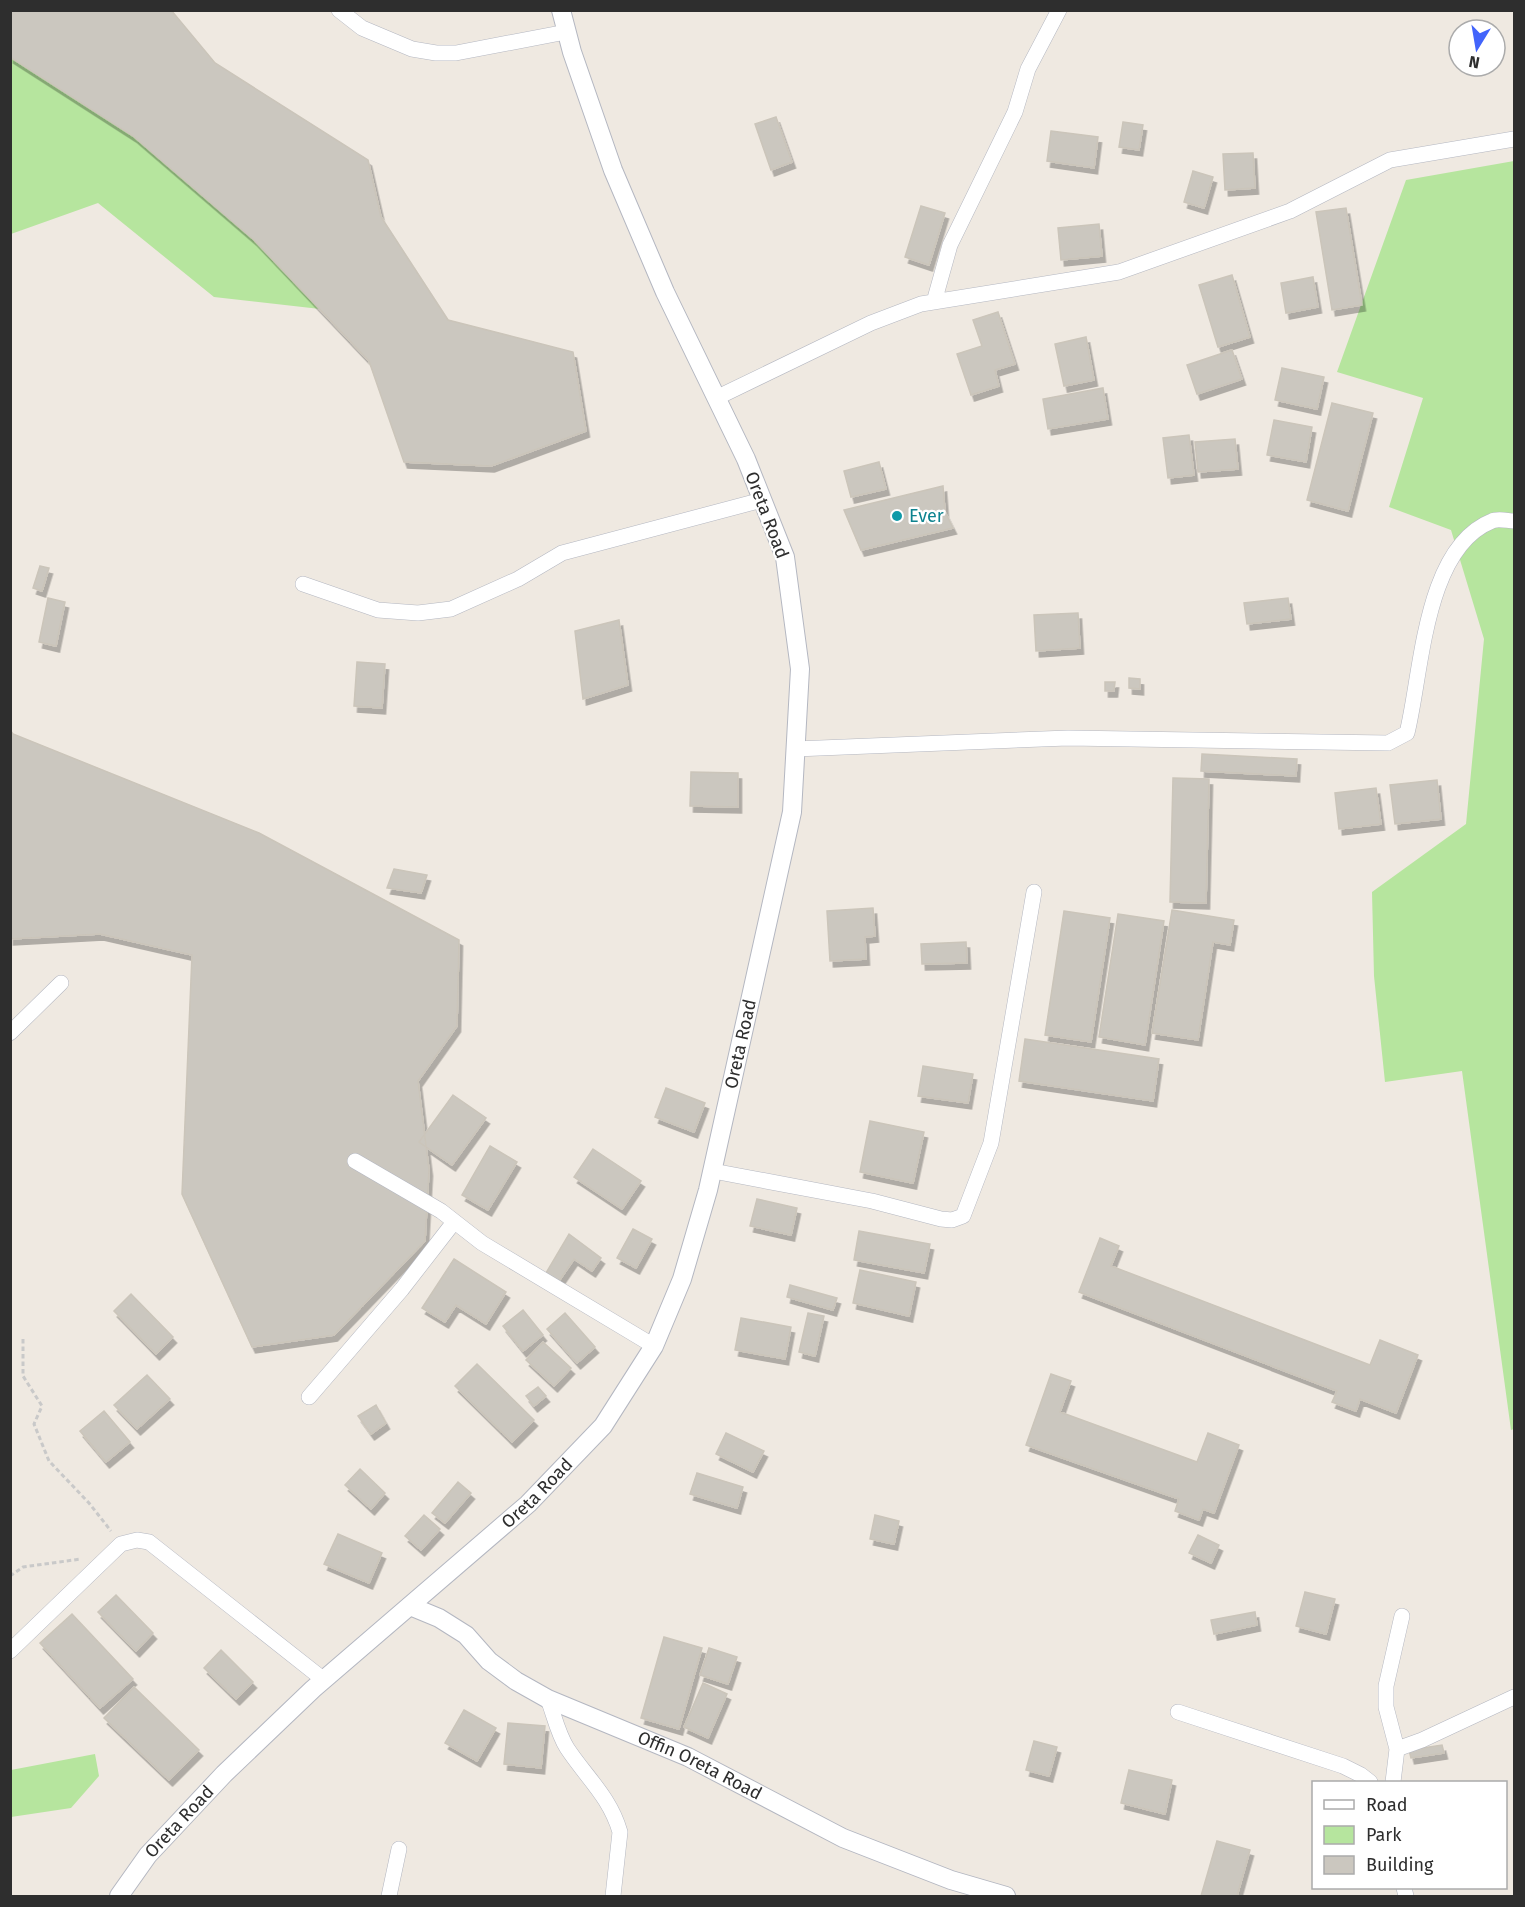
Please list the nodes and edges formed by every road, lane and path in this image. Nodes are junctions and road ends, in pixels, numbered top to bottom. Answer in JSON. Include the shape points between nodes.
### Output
{"nodes":[{"id":1,"x":339,"y":10,"type":"edge"},
{"id":2,"x":561,"y":10,"type":"edge"},
{"id":3,"x":1059,"y":10,"type":"edge"},
{"id":4,"x":566,"y":32,"type":"junction"},
{"id":5,"x":1515,"y":139,"type":"edge"},
{"id":6,"x":934,"y":302,"type":"junction"},
{"id":7,"x":716,"y":398,"type":"junction"},
{"id":8,"x":762,"y":500,"type":"junction"},
{"id":9,"x":1515,"y":521,"type":"edge"},
{"id":10,"x":303,"y":584,"type":"dead end"},
{"id":11,"x":795,"y":749,"type":"junction"},
{"id":12,"x":1034,"y":892,"type":"dead end"},
{"id":13,"x":61,"y":983,"type":"dead end"},
{"id":14,"x":10,"y":1033,"type":"edge"},
{"id":15,"x":355,"y":1161,"type":"dead end"},
{"id":16,"x":713,"y":1171,"type":"junction"},
{"id":17,"x":454,"y":1222,"type":"junction"},
{"id":18,"x":23,"y":1339,"type":"dead end"},
{"id":19,"x":654,"y":1346,"type":"junction"},
{"id":20,"x":309,"y":1397,"type":"dead end"},
{"id":21,"x":121,"y":1544,"type":"junction"},
{"id":22,"x":107,"y":1558,"type":"junction"},
{"id":23,"x":10,"y":1576,"type":"edge"},
{"id":24,"x":410,"y":1605,"type":"junction"},
{"id":25,"x":1402,"y":1616,"type":"dead end"},
{"id":26,"x":10,"y":1651,"type":"edge"},
{"id":27,"x":324,"y":1680,"type":"junction"},
{"id":28,"x":1515,"y":1697,"type":"edge"},
{"id":29,"x":548,"y":1699,"type":"junction"},
{"id":30,"x":1178,"y":1712,"type":"dead end"},
{"id":31,"x":1397,"y":1749,"type":"junction"},
{"id":32,"x":1369,"y":1781,"type":"edge"},
{"id":33,"x":1394,"y":1781,"type":"edge"},
{"id":34,"x":399,"y":1849,"type":"dead end"},
{"id":35,"x":119,"y":1896,"type":"edge"},
{"id":36,"x":389,"y":1896,"type":"edge"},
{"id":37,"x":613,"y":1896,"type":"edge"},
{"id":38,"x":1006,"y":1896,"type":"edge"}],
"edges":[{"from":1,"to":4,"type":"street","via":[[363,28],[412,49],[436,53],[456,53]]},
{"from":2,"to":4,"type":"street","name":"Oreta Road"},
{"from":3,"to":6,"type":"street","via":[[1028,69],[1015,112],[950,246]]},
{"from":4,"to":7,"type":"street","name":"Oreta Road","via":[[613,170]]},
{"from":5,"to":6,"type":"street","via":[[1390,160],[1290,211],[1119,272]]},
{"from":6,"to":7,"type":"street","via":[[871,323]]},
{"from":7,"to":8,"type":"street","name":"Oreta Road"},
{"from":8,"to":10,"type":"street","via":[[562,553],[518,579],[451,609],[418,613],[378,610]]},
{"from":8,"to":11,"type":"street","name":"Oreta Road","via":[[785,557],[800,669]]},
{"from":9,"to":11,"type":"street","via":[[1493,520],[1476,530],[1456,551],[1436,589],[1407,733],[1388,743],[1068,738]]},
{"from":11,"to":16,"type":"street","name":"Oreta Road","via":[[792,812]]},
{"from":12,"to":16,"type":"street","via":[[991,1143],[963,1216],[941,1219]]},
{"from":13,"to":14,"type":"street"},
{"from":15,"to":17,"type":"street"},
{"from":16,"to":19,"type":"street","name":"Oreta Road","via":[[682,1279]]},
{"from":17,"to":19,"type":"street","via":[[482,1243]]},
{"from":17,"to":20,"type":"street"},
{"from":18,"to":21,"type":"path","via":[[22,1376],[42,1406],[34,1424],[49,1461]]},
{"from":19,"to":24,"type":"street","name":"Oreta Road","via":[[603,1426],[528,1504]]},
{"from":21,"to":22,"type":"street"},
{"from":21,"to":27,"type":"street","via":[[149,1542]]},
{"from":22,"to":23,"type":"path","via":[[24,1567]]},
{"from":22,"to":26,"type":"street"},
{"from":24,"to":27,"type":"street","name":"Oreta Road"},
{"from":24,"to":29,"type":"street","name":"Offin Oreta Road","via":[[466,1635],[489,1661]]},
{"from":25,"to":31,"type":"street","via":[[1386,1686],[1386,1707]]},
{"from":27,"to":35,"type":"street","name":"Oreta Road","via":[[224,1774],[148,1855]]},
{"from":28,"to":31,"type":"street"},
{"from":29,"to":37,"type":"street","via":[[566,1747],[599,1788],[617,1822],[620,1832]]},
{"from":29,"to":38,"type":"street","name":"Offin Oreta Road","via":[[688,1757],[843,1838],[951,1880]]},
{"from":30,"to":32,"type":"street","via":[[1343,1766]]},
{"from":31,"to":33,"type":"street"},
{"from":34,"to":36,"type":"street"}]}
